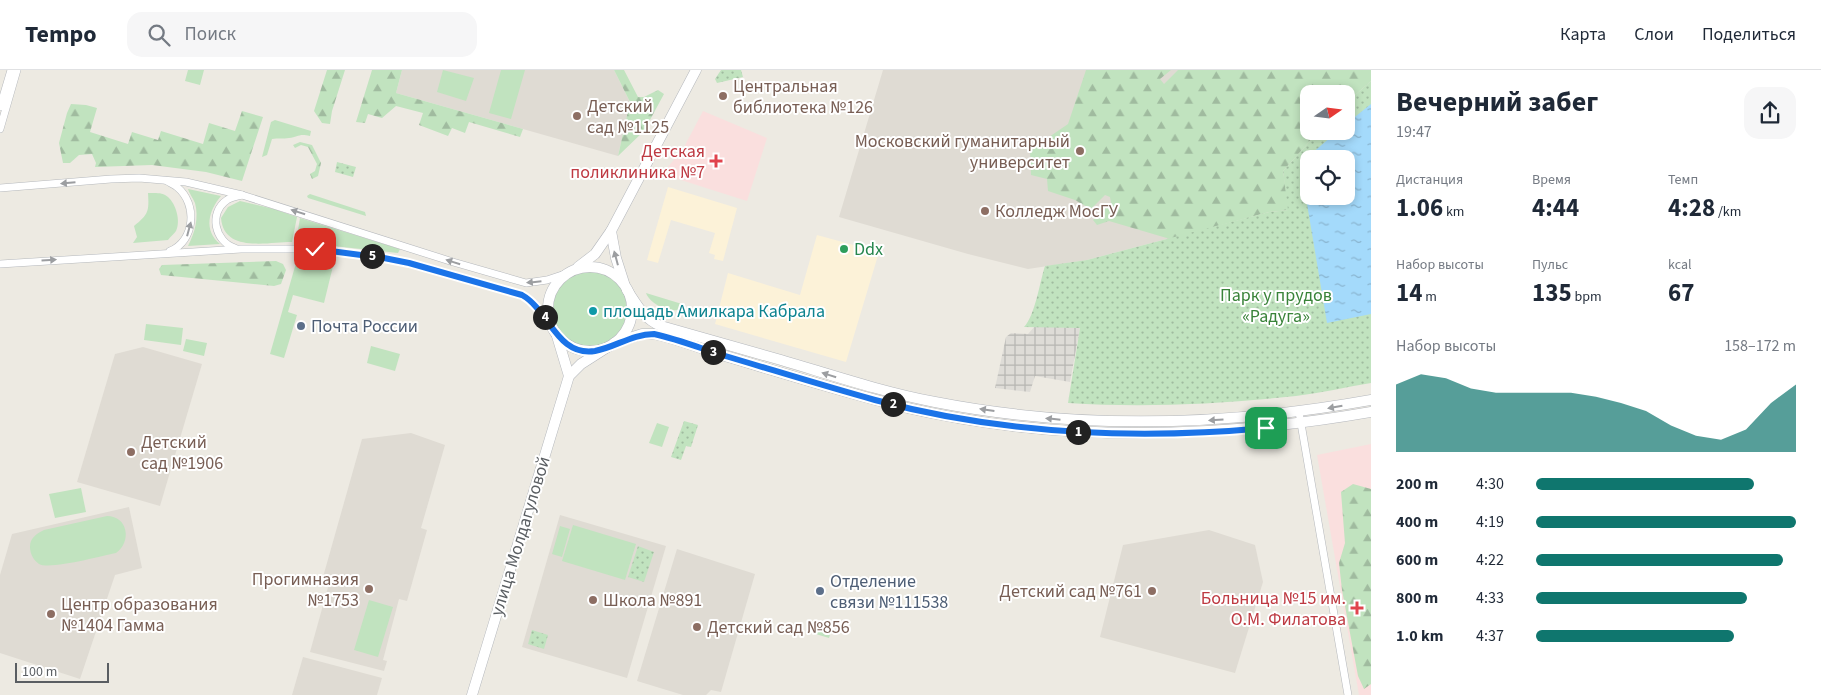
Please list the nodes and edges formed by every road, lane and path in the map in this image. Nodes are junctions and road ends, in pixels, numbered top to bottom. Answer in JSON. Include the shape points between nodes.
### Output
{"nodes":[{"id":1,"x":11,"y":70,"type":"edge"},
{"id":2,"x":17,"y":70,"type":"edge"},
{"id":3,"x":696,"y":70,"type":"edge"},
{"id":4,"x":0,"y":107,"type":"edge"},
{"id":5,"x":0,"y":129,"type":"edge"},
{"id":6,"x":165,"y":180,"type":"junction"},
{"id":7,"x":0,"y":188,"type":"edge"},
{"id":8,"x":242,"y":195,"type":"junction"},
{"id":9,"x":612,"y":231,"type":"junction"},
{"id":10,"x":241,"y":249,"type":"junction"},
{"id":11,"x":152,"y":254,"type":"junction"},
{"id":12,"x":0,"y":264,"type":"edge"},
{"id":13,"x":572,"y":271,"type":"junction"},
{"id":14,"x":626,"y":287,"type":"junction"},
{"id":15,"x":554,"y":331,"type":"junction"},
{"id":16,"x":610,"y":346,"type":"junction"},
{"id":17,"x":569,"y":376,"type":"junction"},
{"id":18,"x":848,"y":386,"type":"junction"},
{"id":19,"x":901,"y":394,"type":"junction"},
{"id":20,"x":1371,"y":400,"type":"edge"},
{"id":21,"x":898,"y":405,"type":"junction"},
{"id":22,"x":1299,"y":412,"type":"junction"},
{"id":23,"x":1371,"y":412,"type":"edge"},
{"id":24,"x":1260,"y":417,"type":"junction"},
{"id":25,"x":1301,"y":423,"type":"junction"},
{"id":26,"x":1261,"y":428,"type":"junction"},
{"id":27,"x":472,"y":695,"type":"edge"},
{"id":28,"x":1348,"y":695,"type":"edge"}],
"edges":[{"from":1,"to":4,"type":"street"},
{"from":2,"to":5,"type":"street"},
{"from":3,"to":9,"type":"main road"},
{"from":6,"to":7,"type":"street","one_way":true,"via":[[112,179]]},
{"from":6,"to":8,"type":"street"},
{"from":11,"to":6,"type":"street","one_way":true,"via":[[180,246],[186,240],[191,221],[191,212],[182,193]]},
{"from":8,"to":10,"type":"street","via":[[226,200],[216,218],[216,228],[225,243]]},
{"from":13,"to":8,"type":"street","one_way":true,"via":[[526,283]]},
{"from":9,"to":13,"type":"main road","via":[[595,254]]},
{"from":14,"to":9,"type":"main road","one_way":true,"via":[[616,258]]},
{"from":10,"to":11,"type":"street"},
{"from":10,"to":15,"type":"street","via":[[315,249],[409,263],[522,295],[535,305]]},
{"from":12,"to":11,"type":"street","one_way":true},
{"from":13,"to":14,"type":"main road","via":[[600,268],[611,272]]},
{"from":13,"to":15,"type":"main road","via":[[558,281],[548,301],[548,315]]},
{"from":14,"to":16,"type":"main road","via":[[631,302],[630,324]]},
{"from":18,"to":14,"type":"main road","one_way":true,"via":[[656,324],[643,315]]},
{"from":15,"to":16,"type":"main road","via":[[570,346],[581,350],[593,351]]},
{"from":15,"to":17,"type":"main road"},
{"from":16,"to":17,"type":"main road","via":[[581,364]]},
{"from":16,"to":18,"type":"main road","via":[[642,334],[654,334]]},
{"from":17,"to":27,"type":"main road","name":"улица Молдагуловой"},
{"from":18,"to":19,"type":"main road"},
{"from":18,"to":21,"type":"main road"},
{"from":19,"to":21,"type":"street","via":[[894,398]]},
{"from":24,"to":19,"type":"main road","one_way":true,"via":[[1188,422],[1062,420],[981,410]]},
{"from":20,"to":22,"type":"main road","one_way":true},
{"from":21,"to":26,"type":"main road","via":[[946,416],[1063,432],[1188,433]]},
{"from":22,"to":24,"type":"main road"},
{"from":22,"to":25,"type":"street"},
{"from":23,"to":25,"type":"main road"},
{"from":24,"to":26,"type":"street","via":[[1266,422]]},
{"from":25,"to":26,"type":"main road"},
{"from":25,"to":28,"type":"street"}]}
